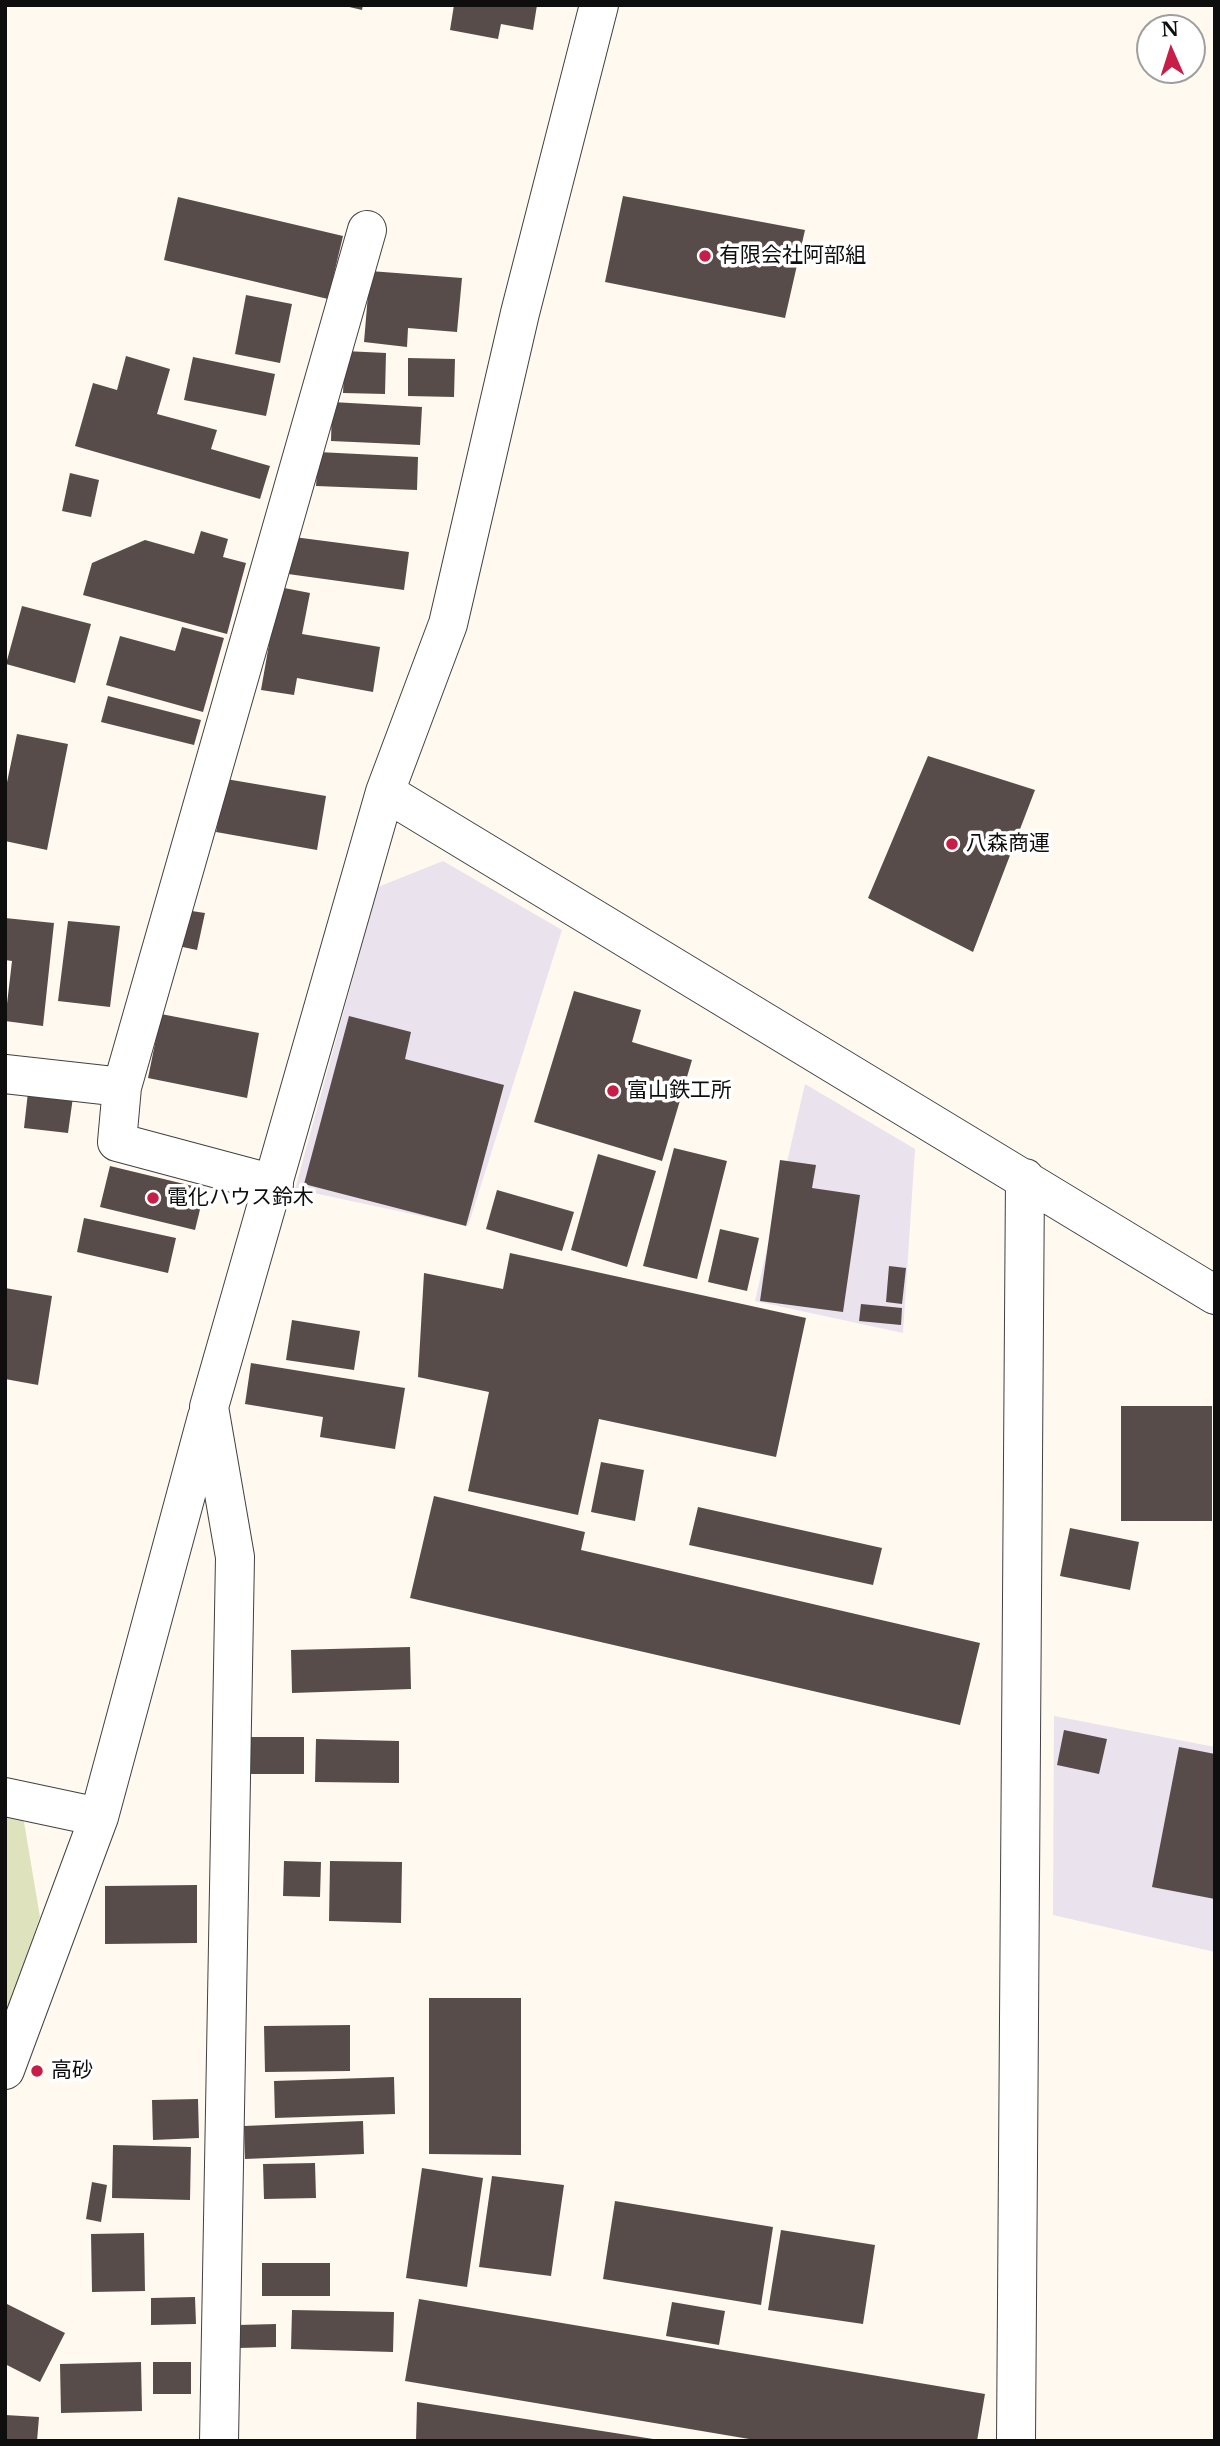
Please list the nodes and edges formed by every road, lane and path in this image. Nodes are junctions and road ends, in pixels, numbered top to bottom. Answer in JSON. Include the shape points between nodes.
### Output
{"nodes":[{"id":1,"x":599,"y":5,"type":"edge"},
{"id":2,"x":367,"y":230,"type":"dead end"},
{"id":3,"x":385,"y":792,"type":"junction"},
{"id":4,"x":5,"y":1074,"type":"edge"},
{"id":5,"x":121,"y":1087,"type":"junction"},
{"id":6,"x":1025,"y":1178,"type":"junction"},
{"id":7,"x":274,"y":1184,"type":"junction"},
{"id":8,"x":1215,"y":1294,"type":"edge"},
{"id":9,"x":209,"y":1407,"type":"junction"},
{"id":10,"x":5,"y":1797,"type":"edge"},
{"id":11,"x":99,"y":1817,"type":"junction"},
{"id":12,"x":5,"y":2070,"type":"edge"},
{"id":13,"x":219,"y":2441,"type":"edge"},
{"id":14,"x":1016,"y":2441,"type":"edge"}],
"edges":[{"from":1,"to":3,"type":"street","via":[[520,313],[448,624]]},
{"from":2,"to":5,"type":"street"},
{"from":3,"to":6,"type":"street"},
{"from":3,"to":7,"type":"street"},
{"from":4,"to":5,"type":"street"},
{"from":5,"to":7,"type":"street","via":[[117,1142]]},
{"from":6,"to":8,"type":"street"},
{"from":6,"to":14,"type":"street"},
{"from":7,"to":9,"type":"street"},
{"from":9,"to":11,"type":"street"},
{"from":9,"to":13,"type":"street","via":[[235,1557]]},
{"from":10,"to":11,"type":"street"},
{"from":11,"to":12,"type":"street"}]}
